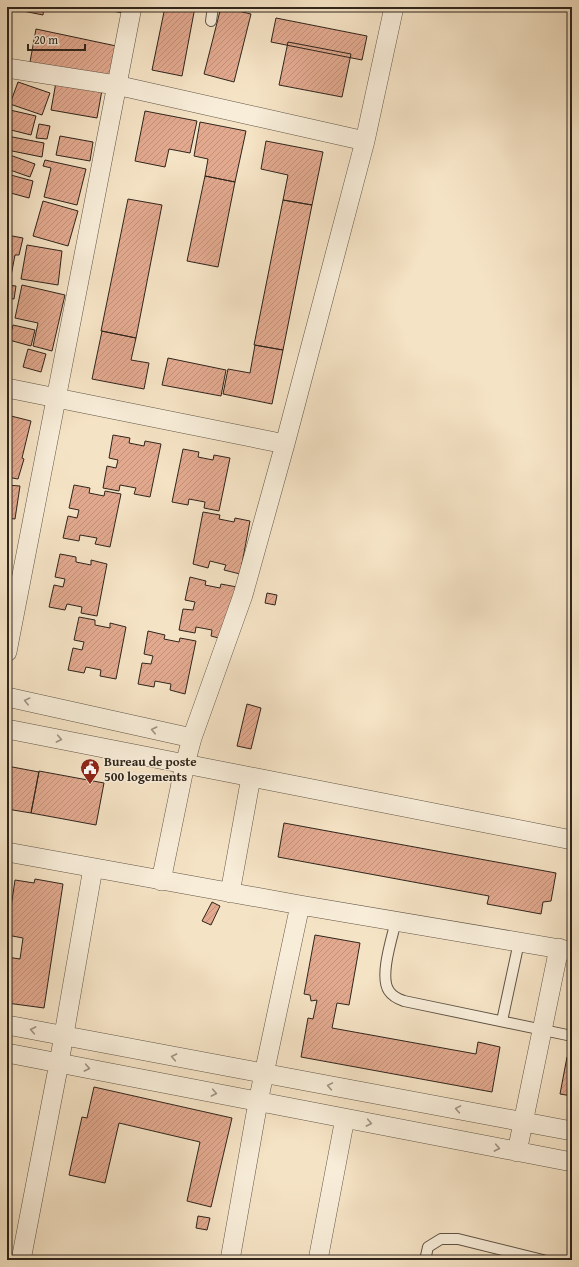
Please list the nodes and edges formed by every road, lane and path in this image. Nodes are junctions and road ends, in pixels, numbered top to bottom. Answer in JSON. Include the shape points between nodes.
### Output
{"nodes":[{"id":1,"x":132,"y":7,"type":"edge"},
{"id":2,"x":213,"y":7,"type":"edge"},
{"id":3,"x":394,"y":7,"type":"edge"},
{"id":4,"x":211,"y":21,"type":"dead end"},
{"id":5,"x":8,"y":72,"type":"edge"},
{"id":6,"x":116,"y":85,"type":"junction"},
{"id":7,"x":365,"y":141,"type":"junction"},
{"id":8,"x":7,"y":388,"type":"edge"},
{"id":9,"x":57,"y":398,"type":"junction"},
{"id":10,"x":285,"y":444,"type":"junction"},
{"id":11,"x":7,"y":652,"type":"edge"},
{"id":12,"x":7,"y":697,"type":"edge"},
{"id":13,"x":7,"y":729,"type":"edge"},
{"id":14,"x":192,"y":738,"type":"junction"},
{"id":15,"x":185,"y":764,"type":"junction"},
{"id":16,"x":251,"y":777,"type":"junction"},
{"id":17,"x":572,"y":840,"type":"edge"},
{"id":18,"x":7,"y":852,"type":"edge"},
{"id":19,"x":93,"y":868,"type":"junction"},
{"id":20,"x":161,"y":880,"type":"junction"},
{"id":21,"x":230,"y":893,"type":"junction"},
{"id":22,"x":300,"y":905,"type":"junction"},
{"id":23,"x":396,"y":921,"type":"junction"},
{"id":24,"x":518,"y":942,"type":"junction"},
{"id":25,"x":565,"y":950,"type":"edge"},
{"id":26,"x":502,"y":1021,"type":"junction"},
{"id":27,"x":7,"y":1025,"type":"edge"},
{"id":28,"x":542,"y":1029,"type":"junction"},
{"id":29,"x":64,"y":1036,"type":"junction"},
{"id":30,"x":572,"y":1036,"type":"edge"},
{"id":31,"x":7,"y":1053,"type":"edge"},
{"id":32,"x":59,"y":1063,"type":"junction"},
{"id":33,"x":264,"y":1074,"type":"junction"},
{"id":34,"x":258,"y":1102,"type":"junction"},
{"id":35,"x":345,"y":1118,"type":"junction"},
{"id":36,"x":524,"y":1121,"type":"junction"},
{"id":37,"x":572,"y":1131,"type":"edge"},
{"id":38,"x":517,"y":1152,"type":"junction"},
{"id":39,"x":572,"y":1162,"type":"edge"},
{"id":40,"x":21,"y":1260,"type":"edge"},
{"id":41,"x":230,"y":1260,"type":"edge"},
{"id":42,"x":318,"y":1260,"type":"edge"},
{"id":43,"x":425,"y":1260,"type":"edge"},
{"id":44,"x":544,"y":1260,"type":"edge"}],
"edges":[{"from":1,"to":6,"type":"street"},
{"from":2,"to":4,"type":"lane"},
{"from":3,"to":7,"type":"street"},
{"from":5,"to":6,"type":"street"},
{"from":6,"to":7,"type":"street"},
{"from":6,"to":9,"type":"street"},
{"from":7,"to":10,"type":"street"},
{"from":8,"to":9,"type":"street"},
{"from":9,"to":10,"type":"street"},
{"from":9,"to":11,"type":"street"},
{"from":10,"to":14,"type":"street","via":[[243,595]]},
{"from":14,"to":12,"type":"street","one_way":true},
{"from":13,"to":15,"type":"street","one_way":true},
{"from":14,"to":15,"type":"street"},
{"from":15,"to":16,"type":"street"},
{"from":15,"to":20,"type":"street"},
{"from":16,"to":17,"type":"street"},
{"from":16,"to":21,"type":"street"},
{"from":18,"to":19,"type":"street"},
{"from":19,"to":20,"type":"street"},
{"from":19,"to":29,"type":"street"},
{"from":20,"to":21,"type":"street"},
{"from":21,"to":22,"type":"street"},
{"from":22,"to":23,"type":"street"},
{"from":22,"to":33,"type":"street"},
{"from":23,"to":24,"type":"street"},
{"from":23,"to":26,"type":"lane","via":[[385,983],[396,998]]},
{"from":24,"to":25,"type":"street"},
{"from":24,"to":26,"type":"lane"},
{"from":25,"to":28,"type":"street"},
{"from":26,"to":28,"type":"lane"},
{"from":29,"to":27,"type":"street","one_way":true},
{"from":28,"to":30,"type":"lane"},
{"from":28,"to":36,"type":"street"},
{"from":29,"to":32,"type":"street"},
{"from":33,"to":29,"type":"street","one_way":true},
{"from":31,"to":32,"type":"street"},
{"from":32,"to":34,"type":"street","one_way":true},
{"from":32,"to":40,"type":"street"},
{"from":33,"to":34,"type":"street"},
{"from":36,"to":33,"type":"street","one_way":true},
{"from":34,"to":35,"type":"street"},
{"from":34,"to":41,"type":"street"},
{"from":35,"to":38,"type":"street","one_way":true},
{"from":35,"to":42,"type":"street"},
{"from":36,"to":37,"type":"street"},
{"from":36,"to":38,"type":"street"},
{"from":38,"to":39,"type":"street"},
{"from":43,"to":44,"type":"lane","via":[[428,1247],[441,1239],[458,1239]]}]}
